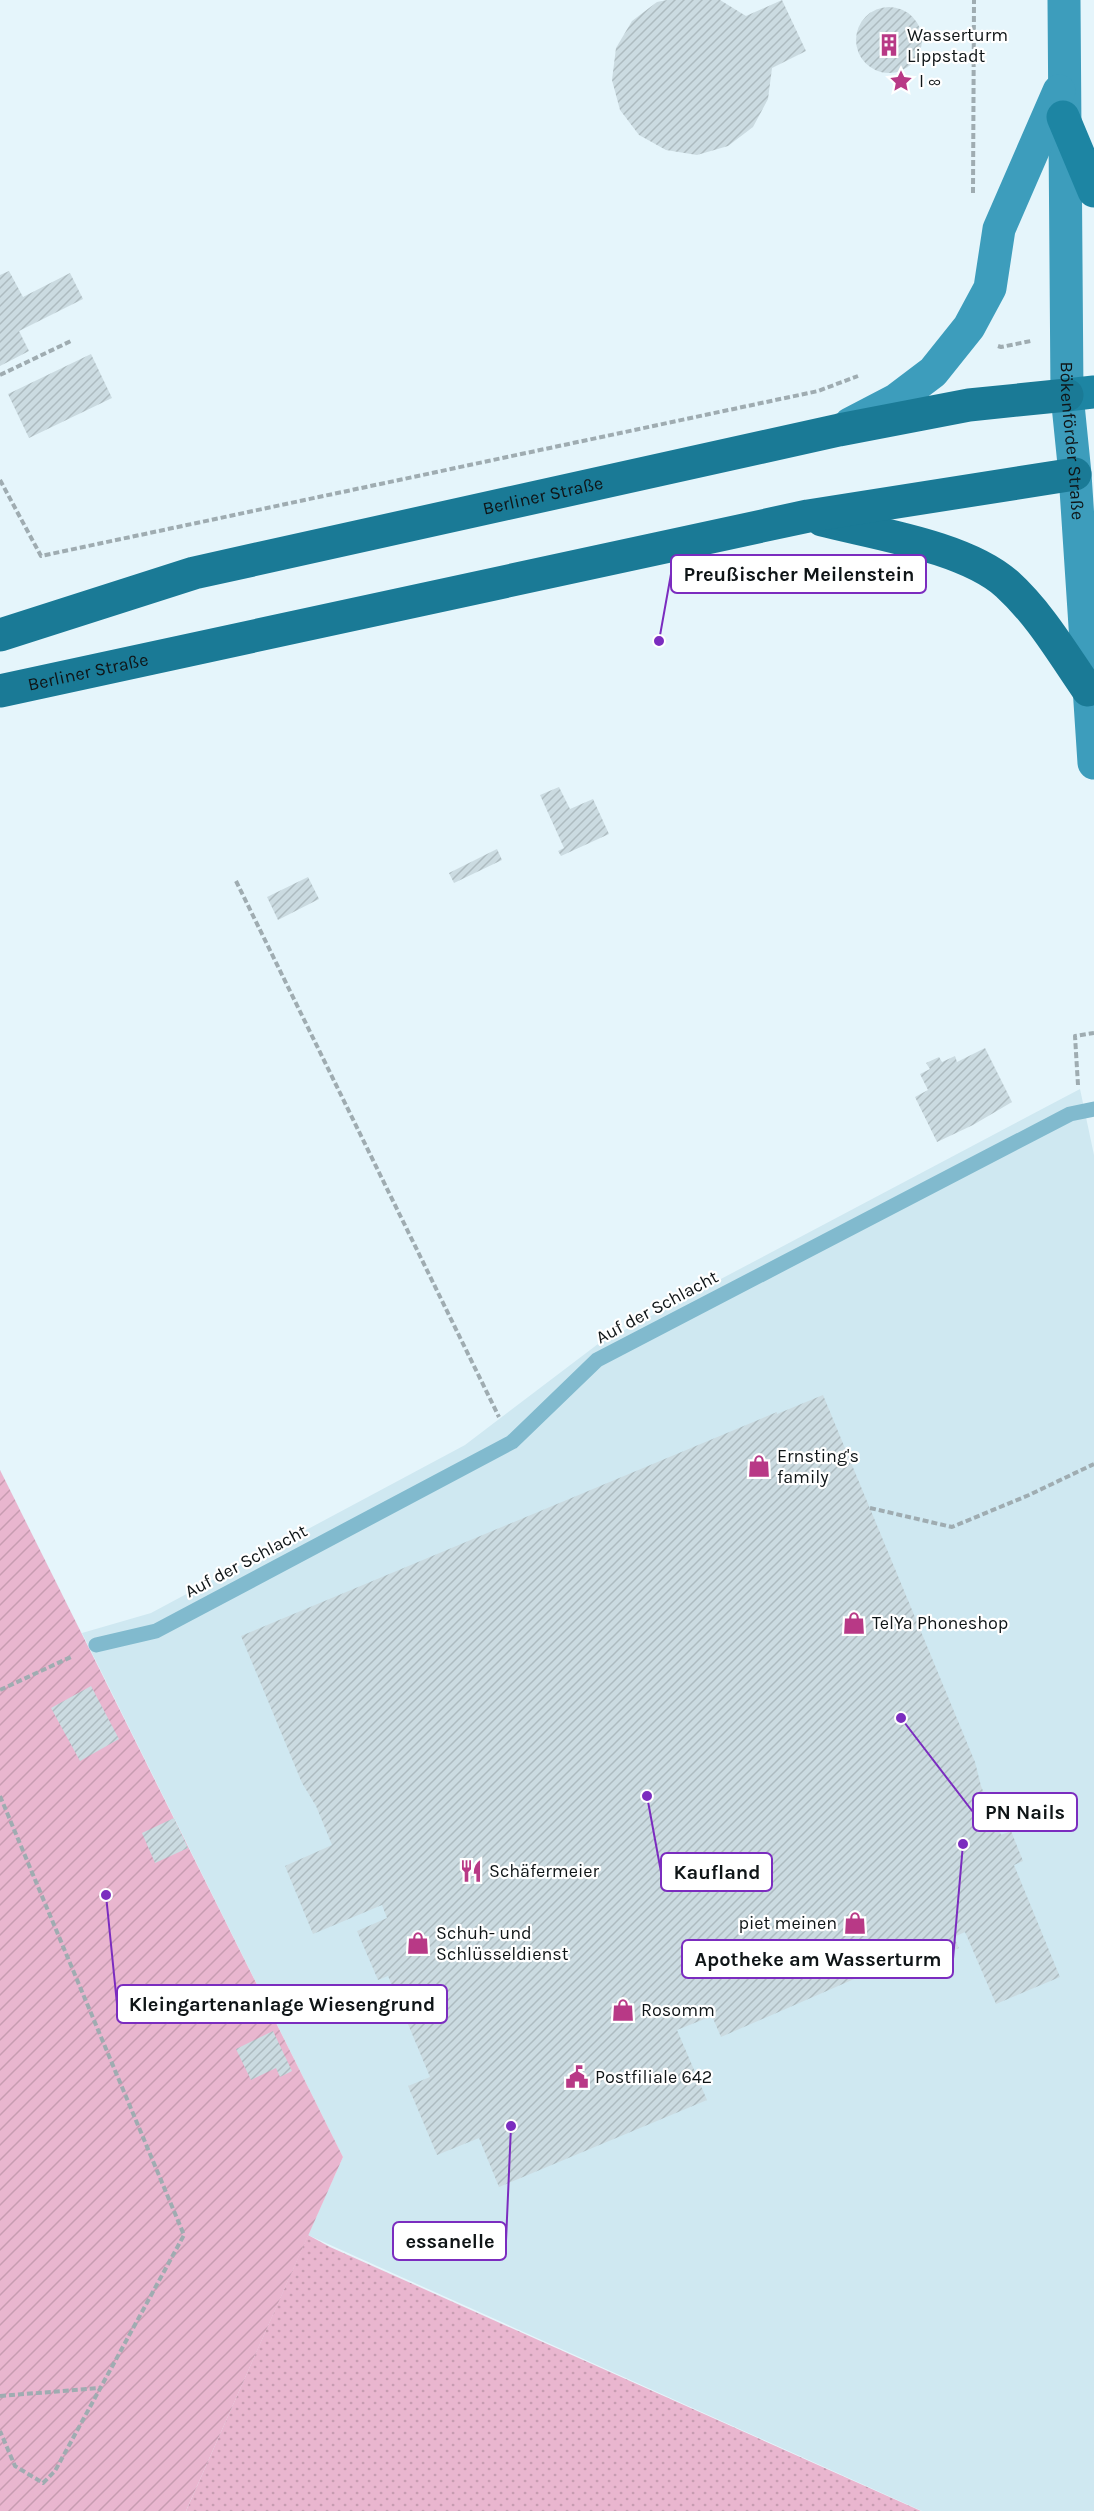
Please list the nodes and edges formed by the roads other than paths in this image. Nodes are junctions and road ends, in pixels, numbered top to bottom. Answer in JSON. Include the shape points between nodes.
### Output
{"nodes":[{"id":1,"x":1064,"y":0,"type":"edge"},
{"id":2,"x":1063,"y":81,"type":"junction"},
{"id":3,"x":1064,"y":117,"type":"junction"},
{"id":4,"x":1094,"y":191,"type":"edge"},
{"id":5,"x":1080,"y":393,"type":"edge"},
{"id":6,"x":839,"y":430,"type":"junction"},
{"id":7,"x":1084,"y":473,"type":"edge"},
{"id":8,"x":808,"y":516,"type":"junction"},
{"id":9,"x":0,"y":635,"type":"edge"},
{"id":10,"x":1088,"y":690,"type":"junction"},
{"id":11,"x":0,"y":691,"type":"edge"},
{"id":12,"x":1094,"y":763,"type":"edge"},
{"id":13,"x":1087,"y":1111,"type":"edge"},
{"id":14,"x":96,"y":1645,"type":"road end"}],
"edges":[{"from":1,"to":2,"type":"main road"},
{"from":2,"to":3,"type":"main road","name":"Bökenförder Straße"},
{"from":2,"to":6,"type":"main road","via":[[999,229],[990,288],[969,327],[933,372],[896,400]]},
{"from":3,"to":4,"type":"main road"},
{"from":3,"to":5,"type":"main road","name":"Bökenförder Straße","via":[[1068,333]]},
{"from":5,"to":6,"type":"highway","name":"Berliner Straße","via":[[969,405]]},
{"from":5,"to":7,"type":"main road","name":"Bökenförder Straße"},
{"from":6,"to":9,"type":"highway","name":"Berliner Straße","via":[[194,573]]},
{"from":7,"to":8,"type":"highway","name":"Berliner Straße"},
{"from":7,"to":10,"type":"main road","name":"Bökenförder Straße"},
{"from":8,"to":10,"type":"highway","via":[[973,562],[1006,584],[1037,617]]},
{"from":8,"to":11,"type":"highway","name":"Berliner Straße"},
{"from":10,"to":12,"type":"main road","name":"Bökenförder Straße"},
{"from":13,"to":14,"type":"lane","name":"Auf der Schlacht","via":[[1070,1114],[597,1360],[512,1442],[156,1631]]}]}
